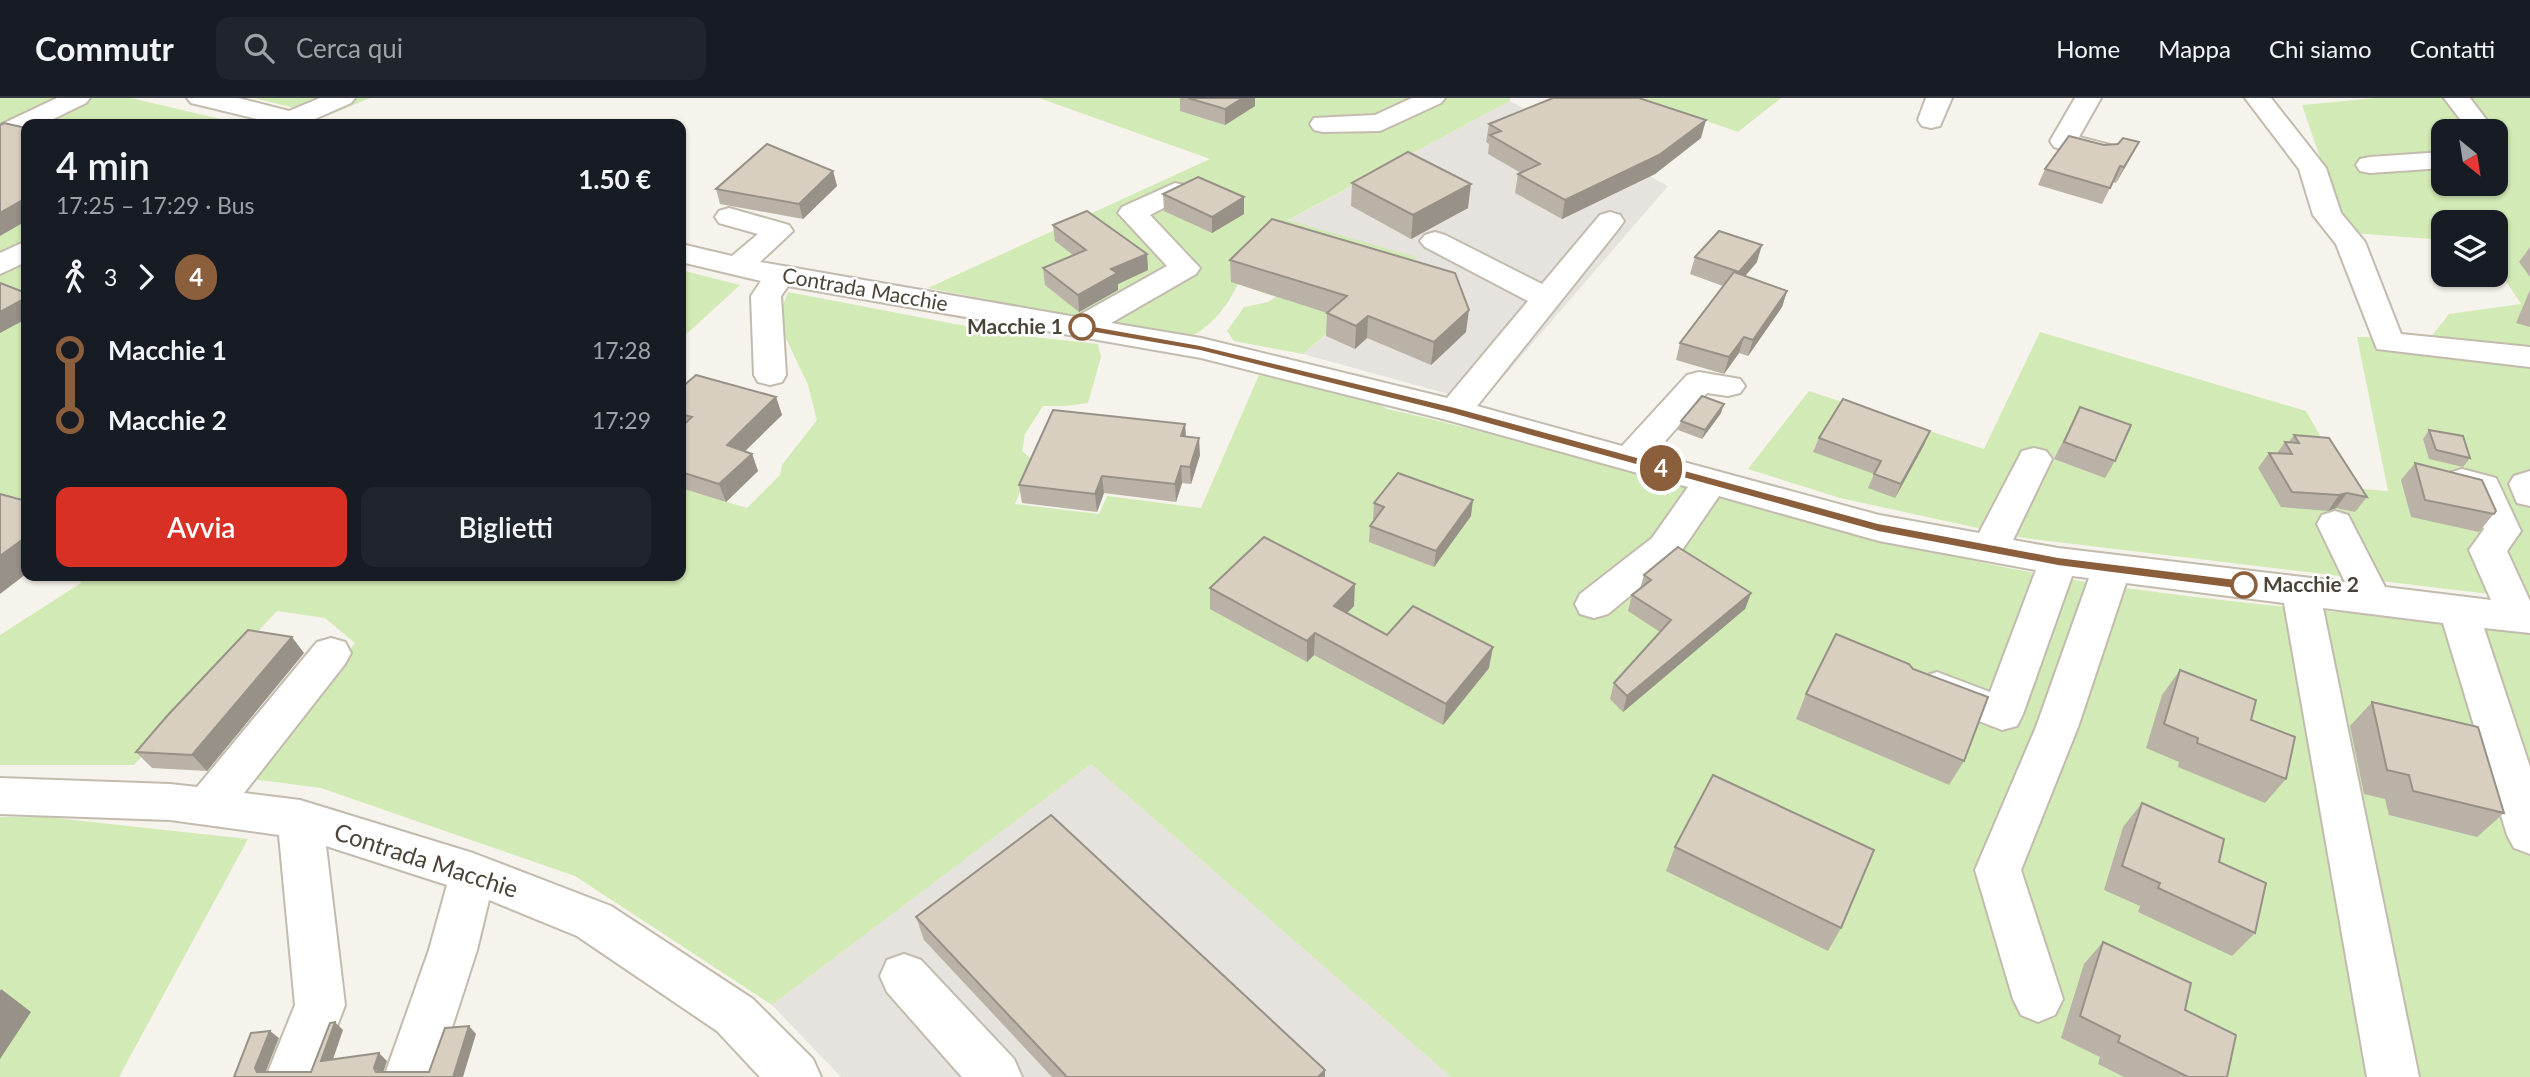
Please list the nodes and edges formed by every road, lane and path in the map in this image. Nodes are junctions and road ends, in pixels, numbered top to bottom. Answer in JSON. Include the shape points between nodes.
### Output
{"nodes":[{"id":1,"x":77,"y":98,"type":"edge"},
{"id":2,"x":200,"y":98,"type":"edge"},
{"id":3,"x":342,"y":98,"type":"edge"},
{"id":4,"x":1432,"y":98,"type":"edge"},
{"id":5,"x":2088,"y":98,"type":"edge"},
{"id":6,"x":2258,"y":98,"type":"edge"},
{"id":7,"x":2457,"y":98,"type":"edge"},
{"id":8,"x":253,"y":118,"type":"edge"},
{"id":9,"x":33,"y":119,"type":"edge"},
{"id":10,"x":303,"y":119,"type":"edge"},
{"id":11,"x":2473,"y":119,"type":"edge"},
{"id":12,"x":1323,"y":124,"type":"dead end"},
{"id":13,"x":21,"y":125,"type":"edge"},
{"id":14,"x":0,"y":135,"type":"edge"},
{"id":15,"x":2101,"y":151,"type":"edge"},
{"id":16,"x":2431,"y":161,"type":"edge"},
{"id":17,"x":2370,"y":165,"type":"dead end"},
{"id":18,"x":1175,"y":191,"type":"edge"},
{"id":19,"x":729,"y":217,"type":"dead end"},
{"id":20,"x":1610,"y":221,"type":"dead end"},
{"id":21,"x":1435,"y":241,"type":"dead end"},
{"id":22,"x":21,"y":253,"type":"edge"},
{"id":23,"x":686,"y":254,"type":"edge"},
{"id":24,"x":0,"y":265,"type":"edge"},
{"id":25,"x":738,"y":266,"type":"junction"},
{"id":26,"x":780,"y":276,"type":"junction"},
{"id":27,"x":1547,"y":299,"type":"junction"},
{"id":28,"x":1082,"y":327,"type":"junction"},
{"id":29,"x":2530,"y":357,"type":"edge"},
{"id":30,"x":770,"y":375,"type":"dead end"},
{"id":31,"x":1728,"y":386,"type":"dead end"},
{"id":32,"x":1455,"y":411,"type":"junction"},
{"id":33,"x":1630,"y":459,"type":"junction"},
{"id":34,"x":2034,"y":459,"type":"dead end"},
{"id":35,"x":2429,"y":474,"type":"edge"},
{"id":36,"x":1710,"y":482,"type":"junction"},
{"id":37,"x":2530,"y":483,"type":"edge"},
{"id":38,"x":2530,"y":494,"type":"edge"},
{"id":39,"x":2335,"y":524,"type":"dead end"},
{"id":40,"x":1990,"y":549,"type":"junction"},
{"id":41,"x":2058,"y":561,"type":"junction"},
{"id":42,"x":2112,"y":568,"type":"junction"},
{"id":43,"x":2301,"y":592,"type":"junction"},
{"id":44,"x":2373,"y":601,"type":"junction"},
{"id":45,"x":1594,"y":604,"type":"dead end"},
{"id":46,"x":2459,"y":612,"type":"junction"},
{"id":47,"x":2524,"y":618,"type":"edge"},
{"id":48,"x":331,"y":653,"type":"dead end"},
{"id":49,"x":1915,"y":680,"type":"edge"},
{"id":50,"x":0,"y":796,"type":"edge"},
{"id":51,"x":207,"y":807,"type":"junction"},
{"id":52,"x":300,"y":820,"type":"junction"},
{"id":53,"x":2530,"y":835,"type":"edge"},
{"id":54,"x":473,"y":873,"type":"junction"},
{"id":55,"x":904,"y":976,"type":"dead end"},
{"id":56,"x":2038,"y":999,"type":"dead end"},
{"id":57,"x":292,"y":1077,"type":"edge"},
{"id":58,"x":410,"y":1077,"type":"edge"},
{"id":59,"x":795,"y":1077,"type":"edge"},
{"id":60,"x":996,"y":1077,"type":"edge"},
{"id":61,"x":2393,"y":1077,"type":"edge"}],
"edges":[{"from":1,"to":9,"type":"street"},
{"from":2,"to":8,"type":"street"},
{"from":3,"to":10,"type":"street"},
{"from":4,"to":12,"type":"street","via":[[1380,122]]},
{"from":5,"to":15,"type":"street","via":[[2063,141]]},
{"from":6,"to":29,"type":"street","via":[[2312,168],[2327,215],[2350,242],[2388,342]]},
{"from":7,"to":11,"type":"street"},
{"from":13,"to":14,"type":"street"},
{"from":16,"to":17,"type":"street"},
{"from":18,"to":28,"type":"street","via":[[1132,213],[1185,268]]},
{"from":19,"to":25,"type":"street","via":[[779,231]]},
{"from":20,"to":27,"type":"street"},
{"from":21,"to":27,"type":"street"},
{"from":22,"to":24,"type":"street"},
{"from":23,"to":25,"type":"street","name":"Contrada Macchie"},
{"from":25,"to":26,"type":"street","name":"Contrada Macchie"},
{"from":26,"to":28,"type":"street","name":"Contrada Macchie"},
{"from":26,"to":30,"type":"street","via":[[766,296]]},
{"from":27,"to":32,"type":"street"},
{"from":28,"to":32,"type":"street","name":"Contrada Macchie","via":[[1200,348]]},
{"from":31,"to":33,"type":"street","via":[[1699,382]]},
{"from":32,"to":33,"type":"street","name":"Contrada Macchie"},
{"from":33,"to":36,"type":"street","name":"Contrada Macchie"},
{"from":34,"to":40,"type":"street"},
{"from":35,"to":47,"type":"street","via":[[2483,486],[2503,531],[2488,550]]},
{"from":36,"to":40,"type":"street","name":"Contrada Macchie","via":[[1878,528]]},
{"from":36,"to":45,"type":"street","via":[[1665,547]]},
{"from":37,"to":38,"type":"street"},
{"from":39,"to":44,"type":"street"},
{"from":40,"to":41,"type":"street","name":"Contrada Macchie"},
{"from":41,"to":42,"type":"street","name":"Contrada Macchie"},
{"from":41,"to":49,"type":"street","via":[[2002,714]]},
{"from":42,"to":43,"type":"street","name":"Contrada Macchie"},
{"from":42,"to":56,"type":"street","via":[[2057,727],[1998,870]]},
{"from":43,"to":44,"type":"street","name":"Contrada Macchie"},
{"from":43,"to":61,"type":"street"},
{"from":44,"to":46,"type":"street","name":"Contrada Macchie"},
{"from":46,"to":47,"type":"street","name":"Contrada Macchie"},
{"from":46,"to":53,"type":"street"},
{"from":48,"to":51,"type":"street"},
{"from":50,"to":51,"type":"street","name":"Contrada Macchie"},
{"from":51,"to":52,"type":"street","name":"Contrada Macchie"},
{"from":52,"to":54,"type":"street","name":"Contrada Macchie"},
{"from":52,"to":57,"type":"street","via":[[320,1005]]},
{"from":54,"to":58,"type":"street","via":[[453,950]]},
{"from":54,"to":59,"type":"street","name":"Contrada Macchie","via":[[594,921],[735,1015]]},
{"from":55,"to":60,"type":"street"}]}
